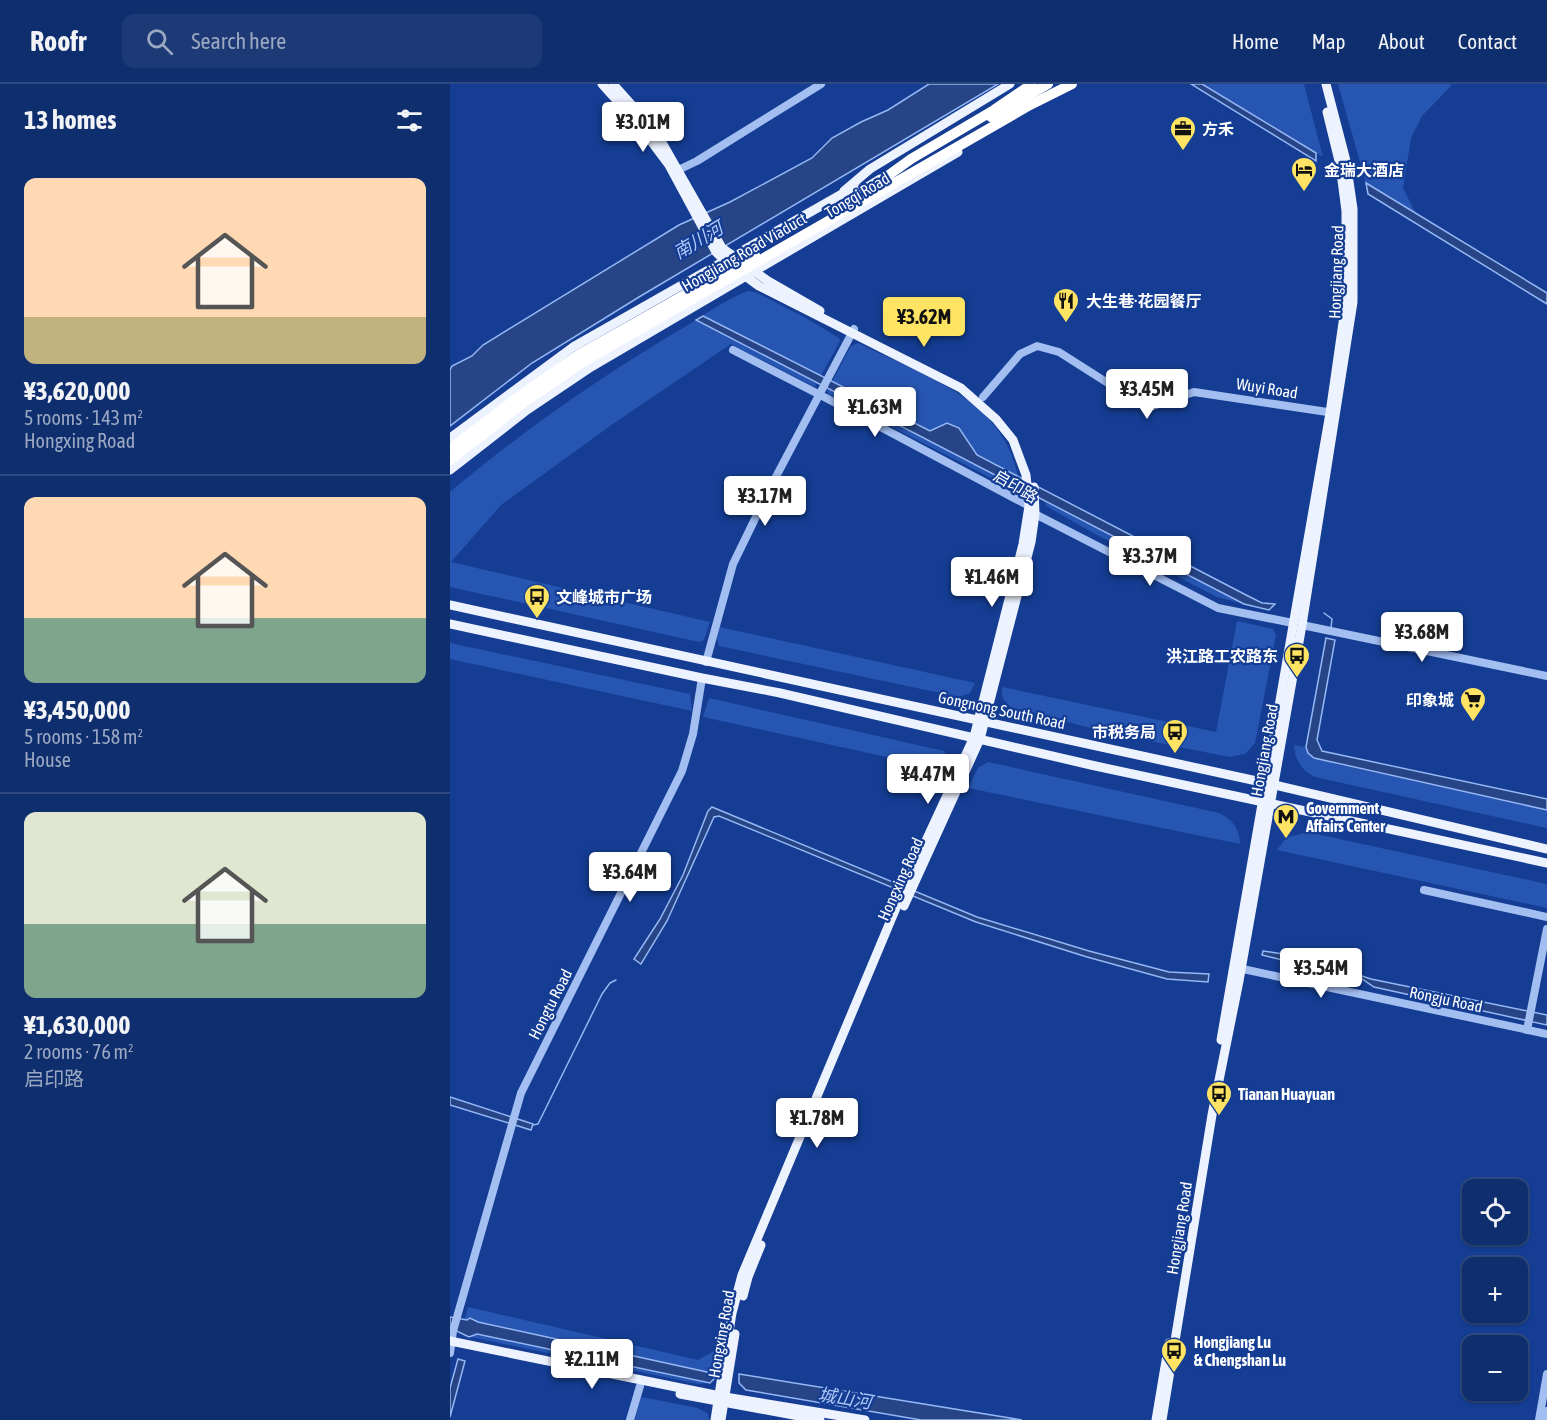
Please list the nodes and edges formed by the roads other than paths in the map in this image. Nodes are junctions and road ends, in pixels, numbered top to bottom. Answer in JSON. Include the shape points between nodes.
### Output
{"nodes":[{"id":1,"x":602,"y":84,"type":"edge"},
{"id":2,"x":613,"y":84,"type":"edge"},
{"id":3,"x":820,"y":84,"type":"edge"},
{"id":4,"x":1010,"y":84,"type":"edge"},
{"id":5,"x":1034,"y":84,"type":"edge"},
{"id":6,"x":1048,"y":84,"type":"edge"},
{"id":7,"x":1064,"y":84,"type":"edge"},
{"id":8,"x":1070,"y":84,"type":"edge"},
{"id":9,"x":1319,"y":84,"type":"edge"},
{"id":10,"x":1326,"y":84,"type":"edge"},
{"id":11,"x":1030,"y":105,"type":"junction"},
{"id":12,"x":676,"y":171,"type":"junction"},
{"id":13,"x":885,"y":179,"type":"junction"},
{"id":14,"x":842,"y":194,"type":"junction"},
{"id":15,"x":729,"y":259,"type":"junction"},
{"id":16,"x":750,"y":274,"type":"junction"},
{"id":17,"x":853,"y":331,"type":"junction"},
{"id":18,"x":732,"y":351,"type":"dead end"},
{"id":19,"x":820,"y":392,"type":"junction"},
{"id":20,"x":983,"y":397,"type":"junction"},
{"id":21,"x":519,"y":401,"type":"junction"},
{"id":22,"x":1333,"y":413,"type":"junction"},
{"id":23,"x":450,"y":438,"type":"edge"},
{"id":24,"x":450,"y":449,"type":"edge"},
{"id":25,"x":450,"y":460,"type":"edge"},
{"id":26,"x":450,"y":470,"type":"edge"},
{"id":27,"x":1030,"y":477,"type":"junction"},
{"id":28,"x":1032,"y":505,"type":"junction"},
{"id":29,"x":450,"y":605,"type":"edge"},
{"id":30,"x":450,"y":624,"type":"edge"},
{"id":31,"x":1298,"y":624,"type":"junction"},
{"id":32,"x":706,"y":662,"type":"junction"},
{"id":33,"x":1547,"y":676,"type":"edge"},
{"id":34,"x":702,"y":678,"type":"junction"},
{"id":35,"x":981,"y":721,"type":"junction"},
{"id":36,"x":977,"y":738,"type":"junction"},
{"id":37,"x":1270,"y":784,"type":"junction"},
{"id":38,"x":1266,"y":802,"type":"junction"},
{"id":39,"x":1547,"y":849,"type":"edge"},
{"id":40,"x":1547,"y":863,"type":"edge"},
{"id":41,"x":1424,"y":890,"type":"dead end"},
{"id":42,"x":1547,"y":917,"type":"edge"},
{"id":43,"x":1547,"y":929,"type":"edge"},
{"id":44,"x":1237,"y":968,"type":"junction"},
{"id":45,"x":1528,"y":1026,"type":"junction"},
{"id":46,"x":1547,"y":1034,"type":"edge"},
{"id":47,"x":451,"y":1346,"type":"edge"},
{"id":48,"x":1547,"y":1374,"type":"edge"},
{"id":49,"x":640,"y":1386,"type":"junction"},
{"id":50,"x":721,"y":1399,"type":"junction"},
{"id":51,"x":1547,"y":1411,"type":"edge"},
{"id":52,"x":630,"y":1420,"type":"edge"},
{"id":53,"x":715,"y":1420,"type":"edge"},
{"id":54,"x":721,"y":1420,"type":"edge"},
{"id":55,"x":820,"y":1420,"type":"edge"},
{"id":56,"x":865,"y":1420,"type":"edge"},
{"id":57,"x":1156,"y":1420,"type":"edge"},
{"id":58,"x":1162,"y":1420,"type":"edge"},
{"id":59,"x":1539,"y":1420,"type":"edge"},
{"id":60,"x":1545,"y":1420,"type":"edge"}],
"edges":[{"from":1,"to":12,"type":"main road"},
{"from":2,"to":12,"type":"main road","via":[[656,132]]},
{"from":3,"to":12,"type":"street"},
{"from":4,"to":14,"type":"main road","via":[[870,168]]},
{"from":5,"to":13,"type":"highway","bridge":true},
{"from":5,"to":14,"type":"main road","name":"Tongqi Road","via":[[970,127],[867,187]]},
{"from":6,"to":13,"type":"highway","name":"Hongjiang Road Viaduct","bridge":true},
{"from":7,"to":11,"type":"highway","name":"Hongjiang Road Viaduct","bridge":true},
{"from":8,"to":11,"type":"highway","bridge":true},
{"from":8,"to":16,"type":"main road","name":"Tongqi Road"},
{"from":9,"to":22,"type":"main road","name":"Hongjiang Road","via":[[1340,165],[1347,235],[1346,302]]},
{"from":10,"to":22,"type":"main road","name":"Hongjiang Road","via":[[1346,161],[1354,234],[1353,302]]},
{"from":11,"to":21,"type":"highway","name":"Hongjiang Road Viaduct","bridge":true},
{"from":12,"to":15,"type":"main road","via":[[719,250]]},
{"from":13,"to":21,"type":"highway","name":"Hongjiang Road Viaduct","bridge":true,"via":[[578,355]]},
{"from":14,"to":15,"type":"main road","name":"Tongqi Road"},
{"from":15,"to":16,"type":"main road"},
{"from":15,"to":23,"type":"main road","name":"Tongqi Road","via":[[573,347]]},
{"from":16,"to":17,"type":"main road","name":"Hongxing Road","via":[[759,286]]},
{"from":16,"to":26,"type":"main road","name":"Tongqi Road","via":[[591,367],[527,410]]},
{"from":17,"to":19,"type":"street"},
{"from":17,"to":20,"type":"main road","name":"Hongxing Road","via":[[951,377]]},
{"from":17,"to":27,"type":"main road","name":"Hongxing Road","via":[[977,400],[1013,440]]},
{"from":18,"to":19,"type":"street","name":"启印路"},
{"from":19,"to":28,"type":"street","name":"启印路"},
{"from":19,"to":32,"type":"street","via":[[733,564]]},
{"from":20,"to":22,"type":"street","name":"Wuyi Road","via":[[1020,354],[1037,346],[1059,352],[1147,408],[1194,392]]},
{"from":20,"to":27,"type":"main road","name":"Hongxing Road","via":[[1017,438],[1026,454]]},
{"from":21,"to":24,"type":"highway","name":"Hongjiang Road Viaduct"},
{"from":21,"to":25,"type":"highway","name":"Hongjiang Road Viaduct"},
{"from":22,"to":31,"type":"main road","name":"Hongjiang Road"},
{"from":27,"to":28,"type":"main road","name":"Hongxing Road"},
{"from":28,"to":31,"type":"street","name":"启印路","via":[[1218,608]]},
{"from":28,"to":35,"type":"main road","name":"Hongxing Road"},
{"from":29,"to":32,"type":"main road","name":"Gongnong South Road"},
{"from":30,"to":34,"type":"main road","name":"Gongnong South Road"},
{"from":31,"to":33,"type":"street","name":"启印路"},
{"from":31,"to":37,"type":"main road","name":"Hongjiang Road"},
{"from":32,"to":35,"type":"main road","name":"Gongnong South Road"},
{"from":34,"to":36,"type":"main road","name":"Gongnong South Road"},
{"from":34,"to":47,"type":"street","name":"Hongtu Road","via":[[682,771],[540,1053],[514,1116]]},
{"from":35,"to":36,"type":"main road","name":"Hongxing Road"},
{"from":35,"to":37,"type":"main road","name":"Gongnong South Road"},
{"from":36,"to":38,"type":"main road","name":"Gongnong South Road"},
{"from":36,"to":50,"type":"main road","name":"Hongxing Road","via":[[909,885],[748,1277]]},
{"from":37,"to":38,"type":"main road","name":"Hongjiang Road"},
{"from":37,"to":39,"type":"main road","name":"Gongnong South Road"},
{"from":38,"to":40,"type":"main road","name":"Gongnong South Road"},
{"from":38,"to":44,"type":"main road","name":"Hongjiang Road"},
{"from":41,"to":42,"type":"street"},
{"from":43,"to":45,"type":"street"},
{"from":44,"to":45,"type":"street","name":"Rongju Road"},
{"from":44,"to":57,"type":"main road","name":"Hongjiang Road"},
{"from":44,"to":58,"type":"main road","name":"Hongjiang Road"},
{"from":45,"to":46,"type":"street","name":"Rongju Road"},
{"from":47,"to":49,"type":"main road"},
{"from":47,"to":50,"type":"main road"},
{"from":48,"to":59,"type":"street"},
{"from":49,"to":50,"type":"main road"},
{"from":49,"to":52,"type":"street"},
{"from":50,"to":53,"type":"main road","name":"Hongxing Road"},
{"from":50,"to":54,"type":"main road","name":"Hongxing Road"},
{"from":50,"to":55,"type":"main road"},
{"from":50,"to":56,"type":"main road"},
{"from":51,"to":60,"type":"street"}]}
